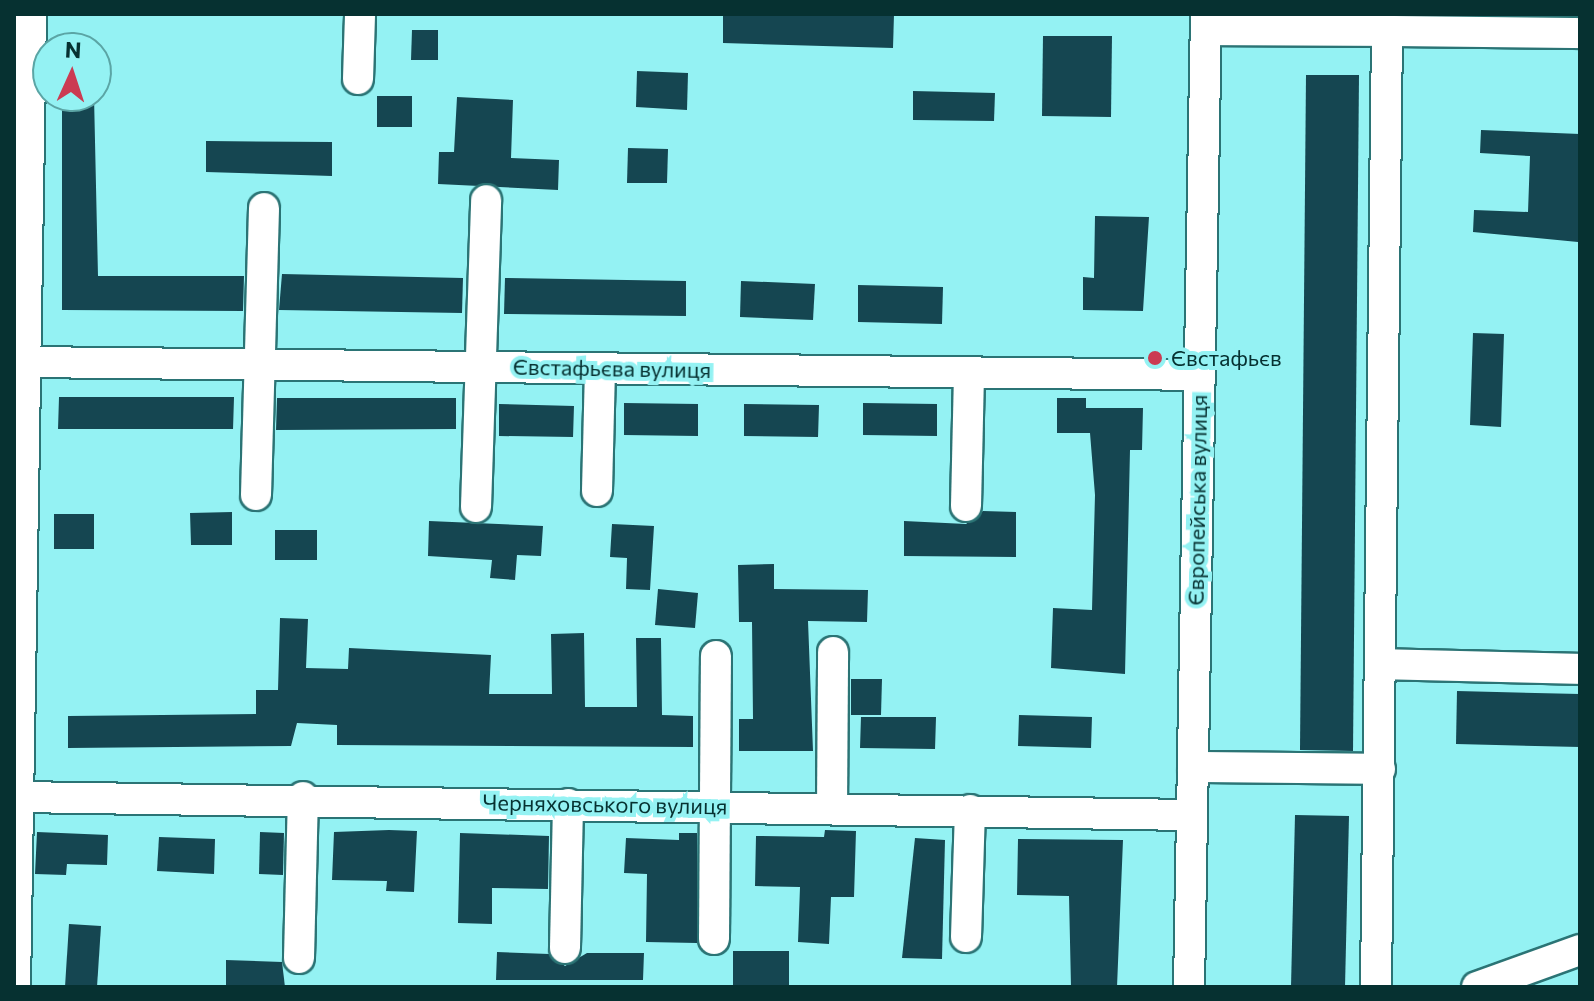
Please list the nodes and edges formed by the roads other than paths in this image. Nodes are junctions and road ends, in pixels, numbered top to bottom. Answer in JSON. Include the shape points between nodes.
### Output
{"nodes":[{"id":1,"x":31,"y":14,"type":"edge"},
{"id":2,"x":360,"y":14,"type":"edge"},
{"id":3,"x":1206,"y":22,"type":"edge"},
{"id":4,"x":1387,"y":31,"type":"junction"},
{"id":5,"x":1580,"y":33,"type":"edge"},
{"id":6,"x":358,"y":79,"type":"dead end"},
{"id":7,"x":486,"y":200,"type":"dead end"},
{"id":8,"x":264,"y":208,"type":"dead end"},
{"id":9,"x":25,"y":362,"type":"junction"},
{"id":10,"x":262,"y":365,"type":"junction"},
{"id":11,"x":480,"y":367,"type":"junction"},
{"id":12,"x":600,"y":368,"type":"junction"},
{"id":13,"x":969,"y":372,"type":"junction"},
{"id":14,"x":1200,"y":375,"type":"junction"},
{"id":15,"x":597,"y":491,"type":"dead end"},
{"id":16,"x":256,"y":495,"type":"dead end"},
{"id":17,"x":966,"y":506,"type":"dead end"},
{"id":18,"x":476,"y":507,"type":"dead end"},
{"id":19,"x":833,"y":652,"type":"dead end"},
{"id":20,"x":716,"y":656,"type":"dead end"},
{"id":21,"x":1381,"y":664,"type":"junction"},
{"id":22,"x":1580,"y":669,"type":"edge"},
{"id":23,"x":17,"y":675,"type":"edge"},
{"id":24,"x":1193,"y":767,"type":"junction"},
{"id":25,"x":1380,"y":769,"type":"junction"},
{"id":26,"x":18,"y":797,"type":"junction"},
{"id":27,"x":303,"y":797,"type":"junction"},
{"id":28,"x":568,"y":804,"type":"junction"},
{"id":29,"x":715,"y":806,"type":"junction"},
{"id":30,"x":832,"y":808,"type":"junction"},
{"id":31,"x":970,"y":810,"type":"junction"},
{"id":32,"x":1192,"y":815,"type":"junction"},
{"id":33,"x":15,"y":882,"type":"edge"},
{"id":34,"x":966,"y":937,"type":"dead end"},
{"id":35,"x":714,"y":939,"type":"dead end"},
{"id":36,"x":565,"y":948,"type":"dead end"},
{"id":37,"x":1580,"y":950,"type":"edge"},
{"id":38,"x":299,"y":958,"type":"dead end"},
{"id":39,"x":15,"y":987,"type":"edge"},
{"id":40,"x":1189,"y":987,"type":"edge"},
{"id":41,"x":1376,"y":987,"type":"edge"},
{"id":42,"x":1477,"y":987,"type":"edge"}],
"edges":[{"from":1,"to":9,"type":"street"},
{"from":2,"to":6,"type":"street"},
{"from":3,"to":4,"type":"street"},
{"from":3,"to":14,"type":"street","name":"Європейська вулиця"},
{"from":4,"to":5,"type":"street"},
{"from":4,"to":21,"type":"street"},
{"from":7,"to":11,"type":"street"},
{"from":8,"to":10,"type":"street"},
{"from":9,"to":10,"type":"street","name":"Євстафьєва вулиця"},
{"from":9,"to":23,"type":"street"},
{"from":10,"to":11,"type":"street","name":"Євстафьєва вулиця"},
{"from":10,"to":16,"type":"street"},
{"from":11,"to":12,"type":"street","name":"Євстафьєва вулиця"},
{"from":11,"to":18,"type":"street"},
{"from":12,"to":13,"type":"street","name":"Євстафьєва вулиця"},
{"from":12,"to":15,"type":"street"},
{"from":13,"to":14,"type":"street","name":"Євстафьєва вулиця"},
{"from":13,"to":17,"type":"street"},
{"from":14,"to":24,"type":"street","name":"Європейська вулиця"},
{"from":19,"to":30,"type":"street"},
{"from":20,"to":29,"type":"street"},
{"from":21,"to":22,"type":"street"},
{"from":21,"to":25,"type":"street"},
{"from":23,"to":26,"type":"street"},
{"from":24,"to":25,"type":"street"},
{"from":24,"to":32,"type":"street","name":"Європейська вулиця"},
{"from":25,"to":41,"type":"street"},
{"from":26,"to":27,"type":"street","name":"Черняховського вулиця"},
{"from":26,"to":33,"type":"street"},
{"from":27,"to":28,"type":"street","name":"Черняховського вулиця"},
{"from":27,"to":38,"type":"street"},
{"from":28,"to":29,"type":"street","name":"Черняховського вулиця"},
{"from":28,"to":36,"type":"street"},
{"from":29,"to":30,"type":"street","name":"Черняховського вулиця"},
{"from":29,"to":35,"type":"street"},
{"from":30,"to":31,"type":"street","name":"Черняховського вулиця"},
{"from":31,"to":32,"type":"street","name":"Черняховського вулиця"},
{"from":31,"to":34,"type":"street"},
{"from":32,"to":40,"type":"street","name":"Європейська вулиця"},
{"from":33,"to":39,"type":"street"},
{"from":37,"to":42,"type":"street"}]}
